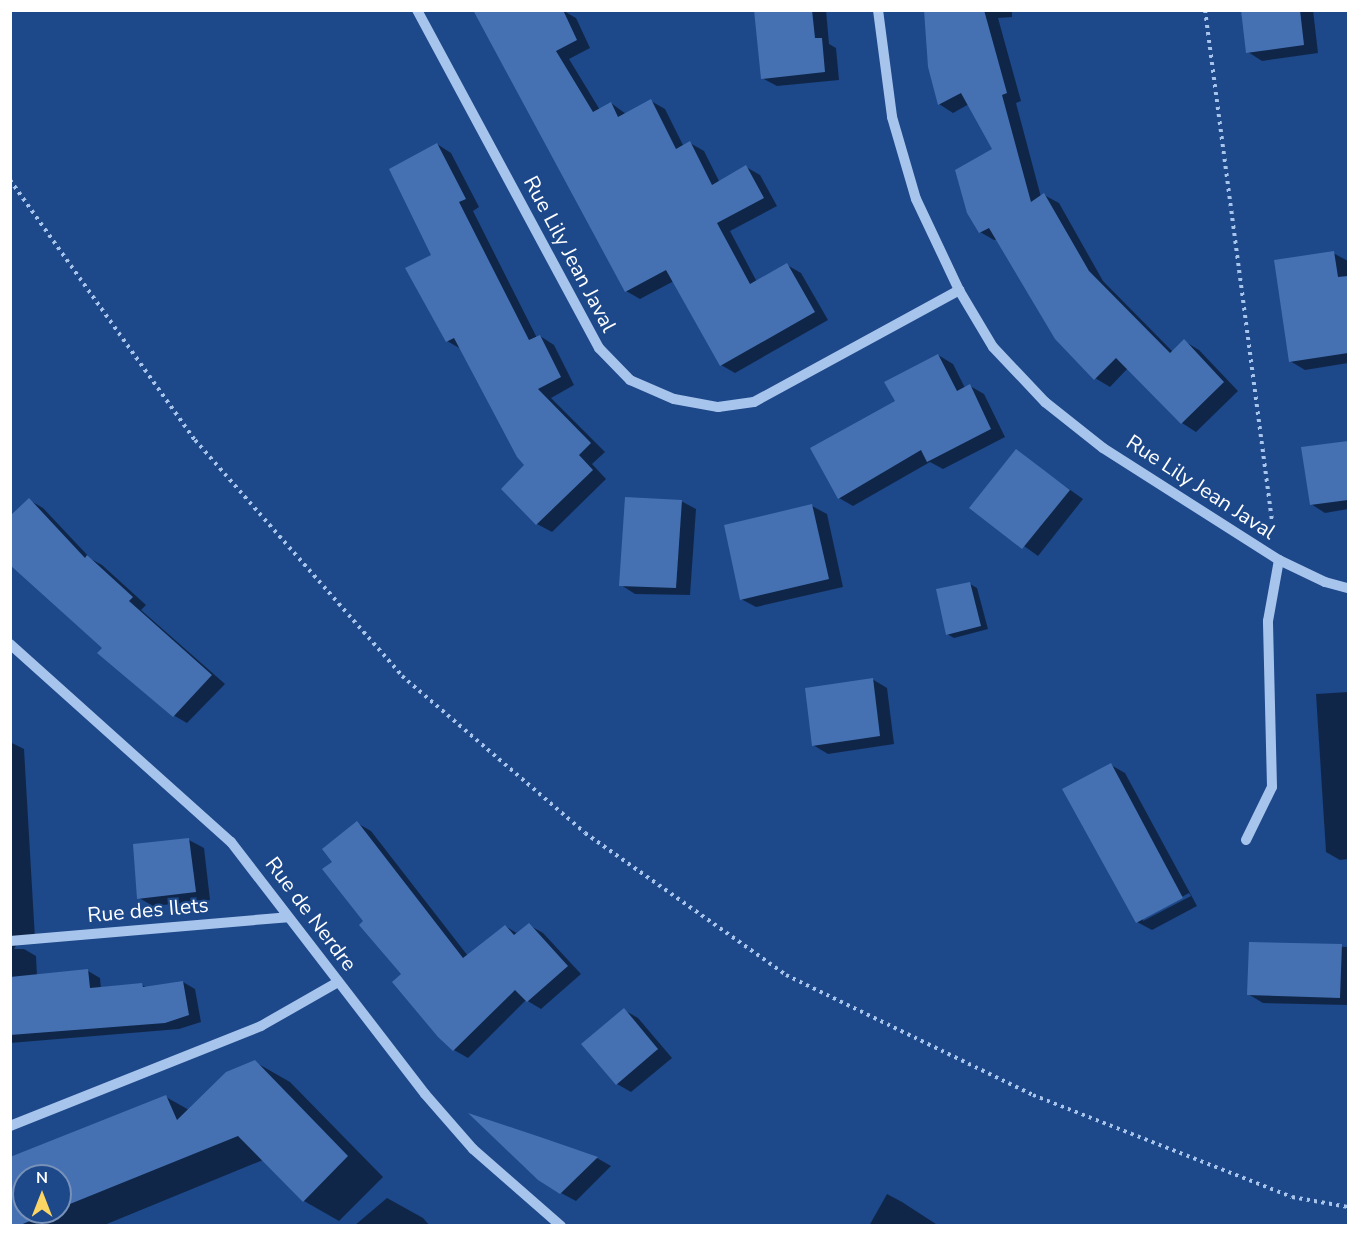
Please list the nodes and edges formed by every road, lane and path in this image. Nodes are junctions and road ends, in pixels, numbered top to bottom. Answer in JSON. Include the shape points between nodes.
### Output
{"nodes":[{"id":1,"x":417,"y":10,"type":"edge"},
{"id":2,"x":878,"y":10,"type":"edge"},
{"id":3,"x":1205,"y":10,"type":"edge"},
{"id":4,"x":10,"y":180,"type":"edge"},
{"id":5,"x":959,"y":290,"type":"junction"},
{"id":6,"x":1279,"y":560,"type":"junction"},
{"id":7,"x":1348,"y":588,"type":"edge"},
{"id":8,"x":10,"y":644,"type":"edge"},
{"id":9,"x":1246,"y":840,"type":"dead end"},
{"id":10,"x":288,"y":917,"type":"junction"},
{"id":11,"x":10,"y":941,"type":"edge"},
{"id":12,"x":338,"y":982,"type":"junction"},
{"id":13,"x":10,"y":1126,"type":"edge"},
{"id":14,"x":1348,"y":1207,"type":"edge"},
{"id":15,"x":559,"y":1225,"type":"edge"}],
"edges":[{"from":1,"to":5,"type":"street","name":"Rue Lily Jean Javal","via":[[598,348],[630,380],[674,399],[718,407],[754,402]]},
{"from":2,"to":5,"type":"street","name":"Rue Lily Jean Javal","via":[[892,117],[916,199]]},
{"from":3,"to":6,"type":"path"},
{"from":4,"to":14,"type":"path","via":[[195,440],[387,659],[585,833],[786,975],[1034,1095],[1292,1197]]},
{"from":5,"to":6,"type":"street","name":"Rue Lily Jean Javal","via":[[993,347],[1045,402],[1103,448]]},
{"from":6,"to":7,"type":"street","via":[[1325,582]]},
{"from":6,"to":9,"type":"street","name":"Rue Lily Jean Javal","via":[[1268,632],[1272,787]]},
{"from":8,"to":10,"type":"street","name":"Rue de Nerdre","via":[[231,842]]},
{"from":10,"to":11,"type":"street","name":"Rue des Ilets"},
{"from":10,"to":12,"type":"street","name":"Rue de Nerdre"},
{"from":12,"to":13,"type":"street","via":[[261,1026]]},
{"from":12,"to":15,"type":"street","name":"Rue de Nerdre","via":[[473,1149]]}]}
